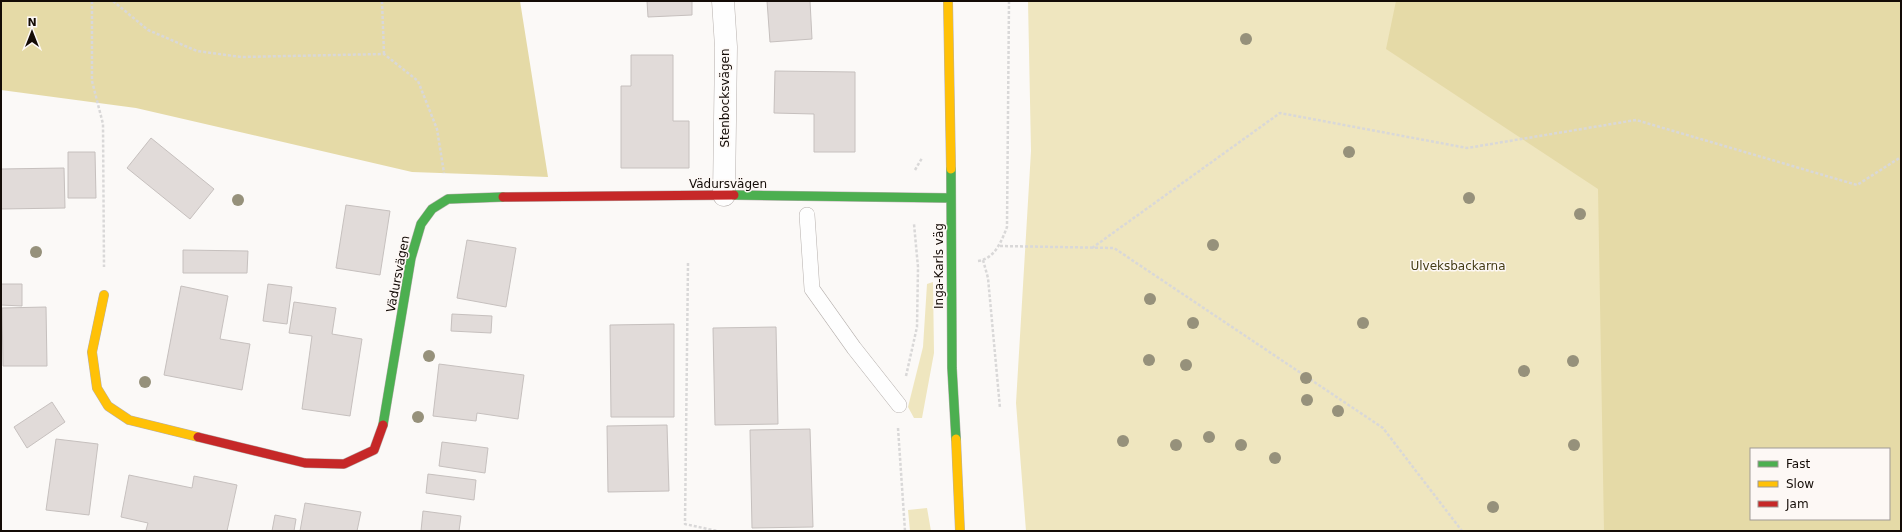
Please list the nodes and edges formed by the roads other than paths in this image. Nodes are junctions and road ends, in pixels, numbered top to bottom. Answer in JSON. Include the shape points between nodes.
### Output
{"nodes":[{"id":1,"x":723,"y":1,"type":"edge"},
{"id":2,"x":948,"y":1,"type":"edge"},
{"id":3,"x":724,"y":195,"type":"junction"},
{"id":4,"x":951,"y":198,"type":"junction"},
{"id":5,"x":807,"y":215,"type":"dead end"},
{"id":6,"x":104,"y":295,"type":"dead end"},
{"id":7,"x":899,"y":405,"type":"road end"},
{"id":8,"x":960,"y":531,"type":"edge"}],
"edges":[{"from":1,"to":3,"type":"street","name":"Stenbocksvägen","via":[[726,46]]},
{"from":2,"to":4,"type":"street","name":"Inga-Karls väg"},
{"from":3,"to":4,"type":"street","name":"Vädursvägen"},
{"from":3,"to":6,"type":"street","name":"Vädursvägen","via":[[468,197],[448,199],[432,209],[421,224],[411,258],[384,423],[374,450],[344,464],[305,463],[129,420],[108,406],[97,388],[92,352]]},
{"from":4,"to":8,"type":"street","name":"Inga-Karls väg","via":[[952,401]]},
{"from":5,"to":7,"type":"lane","via":[[812,289]]}]}
